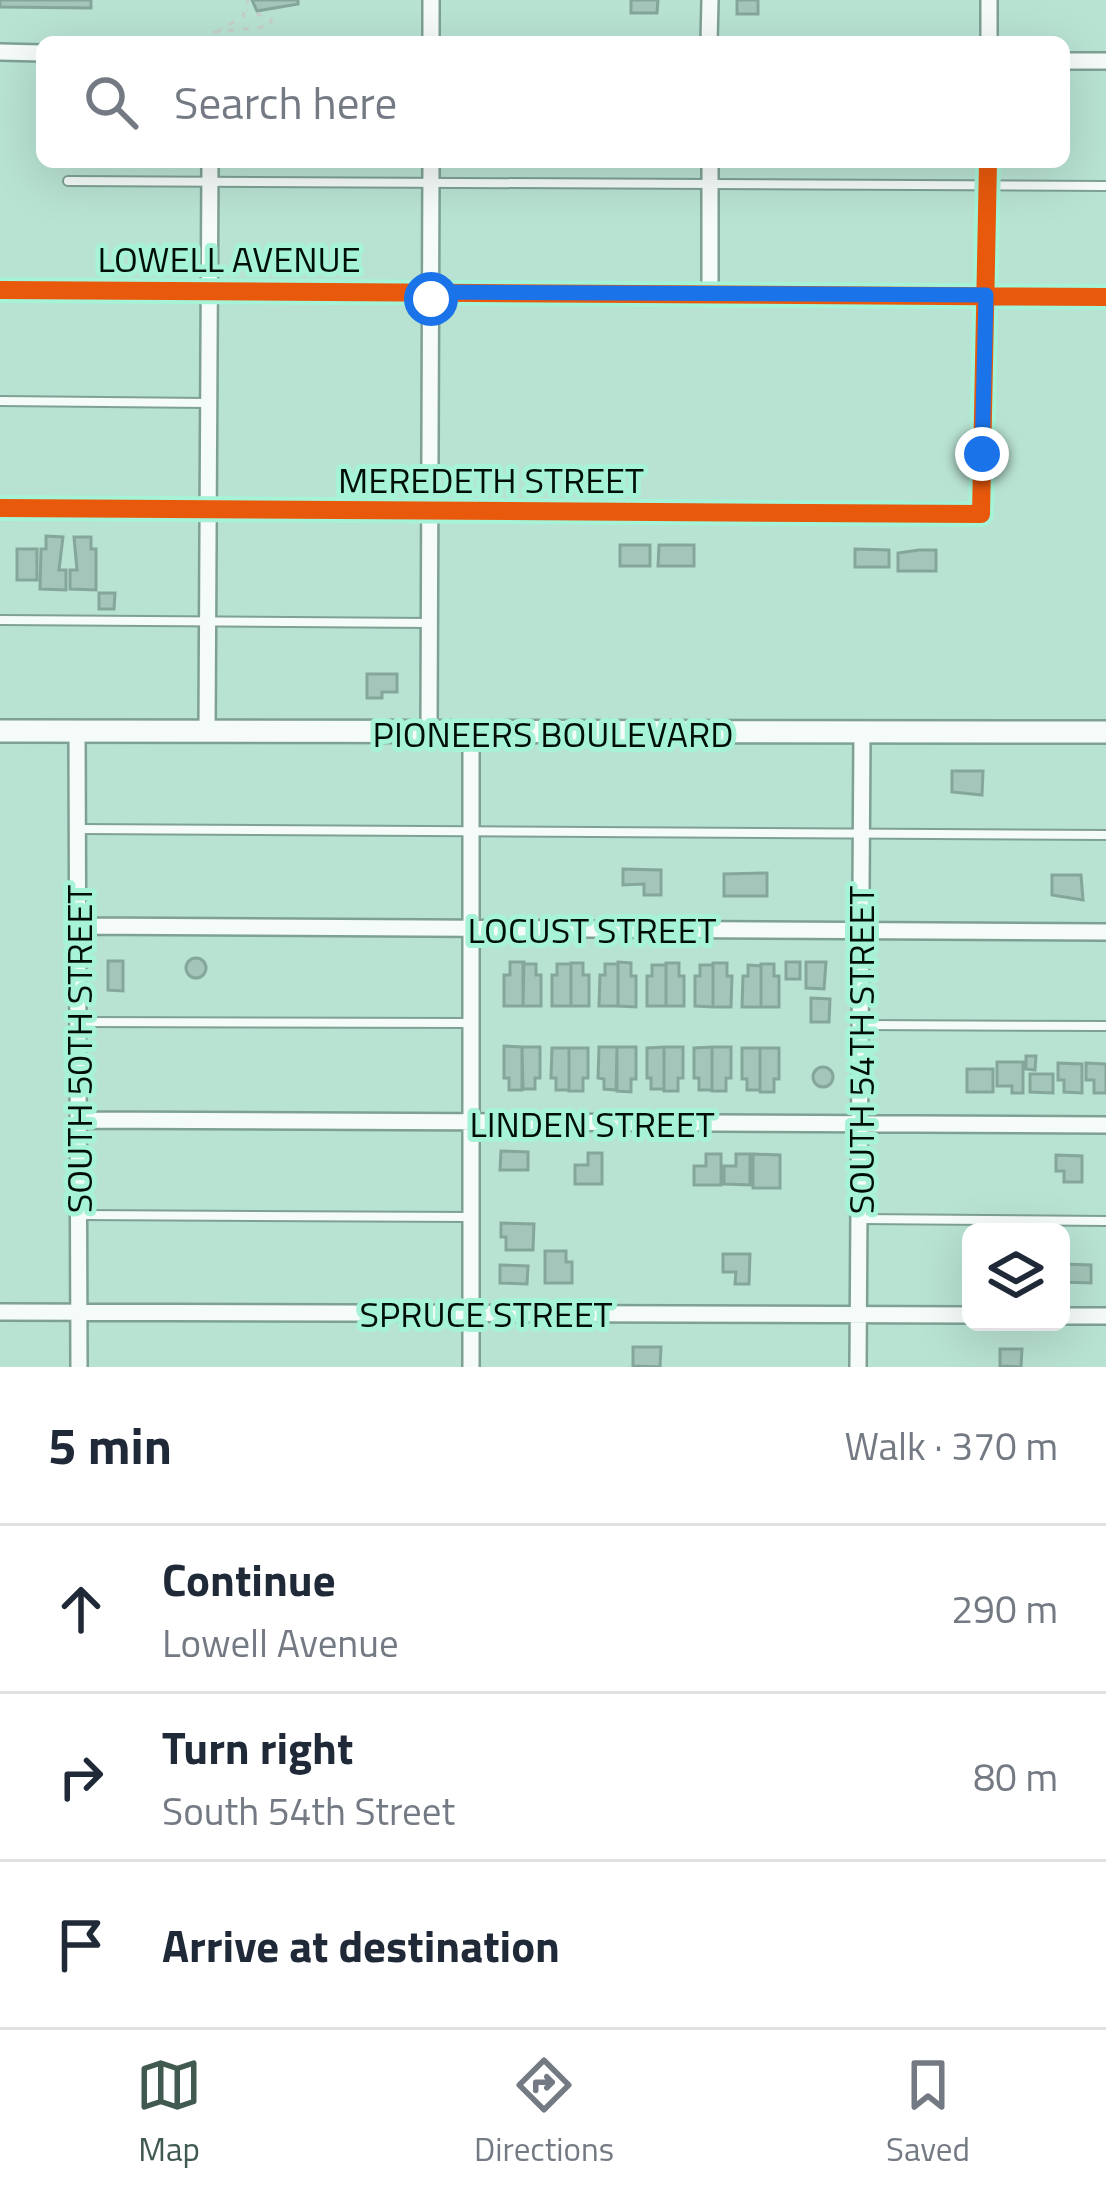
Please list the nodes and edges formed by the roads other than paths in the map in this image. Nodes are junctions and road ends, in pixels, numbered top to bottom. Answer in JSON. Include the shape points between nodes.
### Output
{"nodes":[{"id":1,"x":431,"y":0,"type":"edge"},
{"id":2,"x":710,"y":0,"type":"edge"},
{"id":3,"x":989,"y":0,"type":"edge"},
{"id":4,"x":431,"y":36,"type":"edge"},
{"id":5,"x":710,"y":36,"type":"edge"},
{"id":6,"x":989,"y":36,"type":"edge"},
{"id":7,"x":0,"y":52,"type":"edge"},
{"id":8,"x":36,"y":53,"type":"edge"},
{"id":9,"x":1070,"y":61,"type":"edge"},
{"id":10,"x":1106,"y":61,"type":"edge"},
{"id":11,"x":210,"y":168,"type":"edge"},
{"id":12,"x":431,"y":168,"type":"edge"},
{"id":13,"x":710,"y":168,"type":"edge"},
{"id":14,"x":988,"y":168,"type":"edge"},
{"id":15,"x":68,"y":181,"type":"dead end"},
{"id":16,"x":210,"y":184,"type":"junction"},
{"id":17,"x":431,"y":184,"type":"junction"},
{"id":18,"x":710,"y":186,"type":"junction"},
{"id":19,"x":987,"y":186,"type":"junction"},
{"id":20,"x":1106,"y":186,"type":"edge"},
{"id":21,"x":0,"y":290,"type":"edge"},
{"id":22,"x":209,"y":290,"type":"junction"},
{"id":23,"x":431,"y":292,"type":"junction"},
{"id":24,"x":710,"y":294,"type":"junction"},
{"id":25,"x":986,"y":295,"type":"junction"},
{"id":26,"x":1106,"y":297,"type":"edge"},
{"id":27,"x":0,"y":401,"type":"edge"},
{"id":28,"x":208,"y":403,"type":"junction"},
{"id":29,"x":0,"y":508,"type":"edge"},
{"id":30,"x":208,"y":510,"type":"junction"},
{"id":31,"x":430,"y":512,"type":"junction"},
{"id":32,"x":0,"y":620,"type":"edge"},
{"id":33,"x":207,"y":621,"type":"junction"},
{"id":34,"x":430,"y":623,"type":"junction"},
{"id":35,"x":0,"y":730,"type":"edge"},
{"id":36,"x":77,"y":731,"type":"junction"},
{"id":37,"x":207,"y":732,"type":"junction"},
{"id":38,"x":862,"y":732,"type":"junction"},
{"id":39,"x":1106,"y":732,"type":"edge"},
{"id":40,"x":429,"y":733,"type":"junction"},
{"id":41,"x":471,"y":733,"type":"junction"},
{"id":42,"x":77,"y":829,"type":"junction"},
{"id":43,"x":471,"y":832,"type":"junction"},
{"id":44,"x":861,"y":833,"type":"junction"},
{"id":45,"x":1106,"y":835,"type":"edge"},
{"id":46,"x":78,"y":926,"type":"junction"},
{"id":47,"x":471,"y":928,"type":"junction"},
{"id":48,"x":861,"y":931,"type":"junction"},
{"id":49,"x":1106,"y":932,"type":"edge"},
{"id":50,"x":78,"y":1022,"type":"junction"},
{"id":51,"x":471,"y":1023,"type":"junction"},
{"id":52,"x":860,"y":1025,"type":"junction"},
{"id":53,"x":1106,"y":1026,"type":"edge"},
{"id":54,"x":78,"y":1120,"type":"junction"},
{"id":55,"x":471,"y":1122,"type":"junction"},
{"id":56,"x":860,"y":1124,"type":"junction"},
{"id":57,"x":1106,"y":1125,"type":"edge"},
{"id":58,"x":79,"y":1215,"type":"junction"},
{"id":59,"x":472,"y":1217,"type":"junction"},
{"id":60,"x":859,"y":1220,"type":"junction"},
{"id":61,"x":1106,"y":1221,"type":"edge"},
{"id":62,"x":0,"y":1312,"type":"edge"},
{"id":63,"x":79,"y":1312,"type":"junction"},
{"id":64,"x":472,"y":1313,"type":"junction"},
{"id":65,"x":859,"y":1315,"type":"junction"},
{"id":66,"x":962,"y":1315,"type":"edge"},
{"id":67,"x":1070,"y":1316,"type":"edge"},
{"id":68,"x":1106,"y":1316,"type":"edge"},
{"id":69,"x":79,"y":1367,"type":"edge"},
{"id":70,"x":471,"y":1367,"type":"edge"},
{"id":71,"x":858,"y":1367,"type":"edge"}],
"edges":[{"from":1,"to":4,"type":"street"},
{"from":2,"to":5,"type":"street"},
{"from":3,"to":6,"type":"street"},
{"from":7,"to":8,"type":"street"},
{"from":9,"to":10,"type":"street"},
{"from":11,"to":16,"type":"street"},
{"from":12,"to":17,"type":"street"},
{"from":13,"to":18,"type":"street"},
{"from":14,"to":19,"type":"street"},
{"from":15,"to":16,"type":"lane"},
{"from":16,"to":17,"type":"lane"},
{"from":16,"to":22,"type":"street"},
{"from":17,"to":18,"type":"lane"},
{"from":17,"to":23,"type":"street"},
{"from":18,"to":19,"type":"lane"},
{"from":18,"to":24,"type":"street"},
{"from":19,"to":20,"type":"lane"},
{"from":19,"to":25,"type":"street"},
{"from":21,"to":22,"type":"street","name":"LOWELL AVENUE"},
{"from":22,"to":23,"type":"street","name":"LOWELL AVENUE"},
{"from":22,"to":28,"type":"street"},
{"from":23,"to":24,"type":"street","name":"LOWELL AVENUE"},
{"from":23,"to":31,"type":"street"},
{"from":24,"to":25,"type":"street","name":"LOWELL AVENUE"},
{"from":25,"to":26,"type":"street","name":"LOWELL AVENUE"},
{"from":25,"to":31,"type":"street","name":"MEREDETH STREET","via":[[981,514]]},
{"from":27,"to":28,"type":"lane"},
{"from":28,"to":30,"type":"street"},
{"from":29,"to":30,"type":"street","name":"MEREDETH STREET"},
{"from":30,"to":31,"type":"street","name":"MEREDETH STREET"},
{"from":30,"to":33,"type":"street"},
{"from":31,"to":34,"type":"street"},
{"from":32,"to":33,"type":"lane"},
{"from":33,"to":34,"type":"lane"},
{"from":33,"to":37,"type":"street"},
{"from":34,"to":40,"type":"street"},
{"from":35,"to":36,"type":"main road","name":"PIONEERS BOULEVARD"},
{"from":36,"to":37,"type":"main road","name":"PIONEERS BOULEVARD"},
{"from":36,"to":42,"type":"street","name":"SOUTH 50TH STREET"},
{"from":37,"to":40,"type":"main road","name":"PIONEERS BOULEVARD"},
{"from":38,"to":39,"type":"main road","name":"PIONEERS BOULEVARD"},
{"from":38,"to":41,"type":"main road","name":"PIONEERS BOULEVARD"},
{"from":38,"to":44,"type":"street","name":"SOUTH 54TH STREET"},
{"from":40,"to":41,"type":"main road","name":"PIONEERS BOULEVARD"},
{"from":41,"to":43,"type":"street"},
{"from":42,"to":43,"type":"lane"},
{"from":42,"to":46,"type":"street","name":"SOUTH 50TH STREET"},
{"from":43,"to":44,"type":"lane"},
{"from":43,"to":47,"type":"street"},
{"from":44,"to":45,"type":"lane"},
{"from":44,"to":48,"type":"street","name":"SOUTH 54TH STREET"},
{"from":46,"to":47,"type":"street","name":"LOCUST STREET"},
{"from":46,"to":50,"type":"street","name":"SOUTH 50TH STREET"},
{"from":47,"to":48,"type":"street","name":"LOCUST STREET"},
{"from":47,"to":51,"type":"street"},
{"from":48,"to":49,"type":"street","name":"LOCUST STREET"},
{"from":48,"to":52,"type":"street","name":"SOUTH 54TH STREET"},
{"from":50,"to":51,"type":"lane"},
{"from":50,"to":54,"type":"street","name":"SOUTH 50TH STREET"},
{"from":51,"to":55,"type":"street"},
{"from":52,"to":53,"type":"lane"},
{"from":52,"to":56,"type":"street","name":"SOUTH 54TH STREET"},
{"from":54,"to":55,"type":"street","name":"LINDEN STREET"},
{"from":54,"to":58,"type":"street","name":"SOUTH 50TH STREET"},
{"from":55,"to":56,"type":"street","name":"LINDEN STREET"},
{"from":55,"to":59,"type":"street"},
{"from":56,"to":57,"type":"street","name":"LINDEN STREET"},
{"from":56,"to":60,"type":"street","name":"SOUTH 54TH STREET"},
{"from":58,"to":59,"type":"lane"},
{"from":58,"to":63,"type":"street","name":"SOUTH 50TH STREET"},
{"from":59,"to":64,"type":"street"},
{"from":60,"to":61,"type":"lane"},
{"from":60,"to":65,"type":"street","name":"SOUTH 54TH STREET"},
{"from":62,"to":63,"type":"street","name":"SPRUCE STREET"},
{"from":63,"to":64,"type":"street","name":"SPRUCE STREET"},
{"from":63,"to":69,"type":"street","name":"SOUTH 50TH STREET"},
{"from":64,"to":65,"type":"street","name":"SPRUCE STREET"},
{"from":64,"to":70,"type":"street"},
{"from":65,"to":66,"type":"street","name":"SPRUCE STREET"},
{"from":65,"to":71,"type":"street","name":"SOUTH 54TH STREET"},
{"from":67,"to":68,"type":"street"}]}
